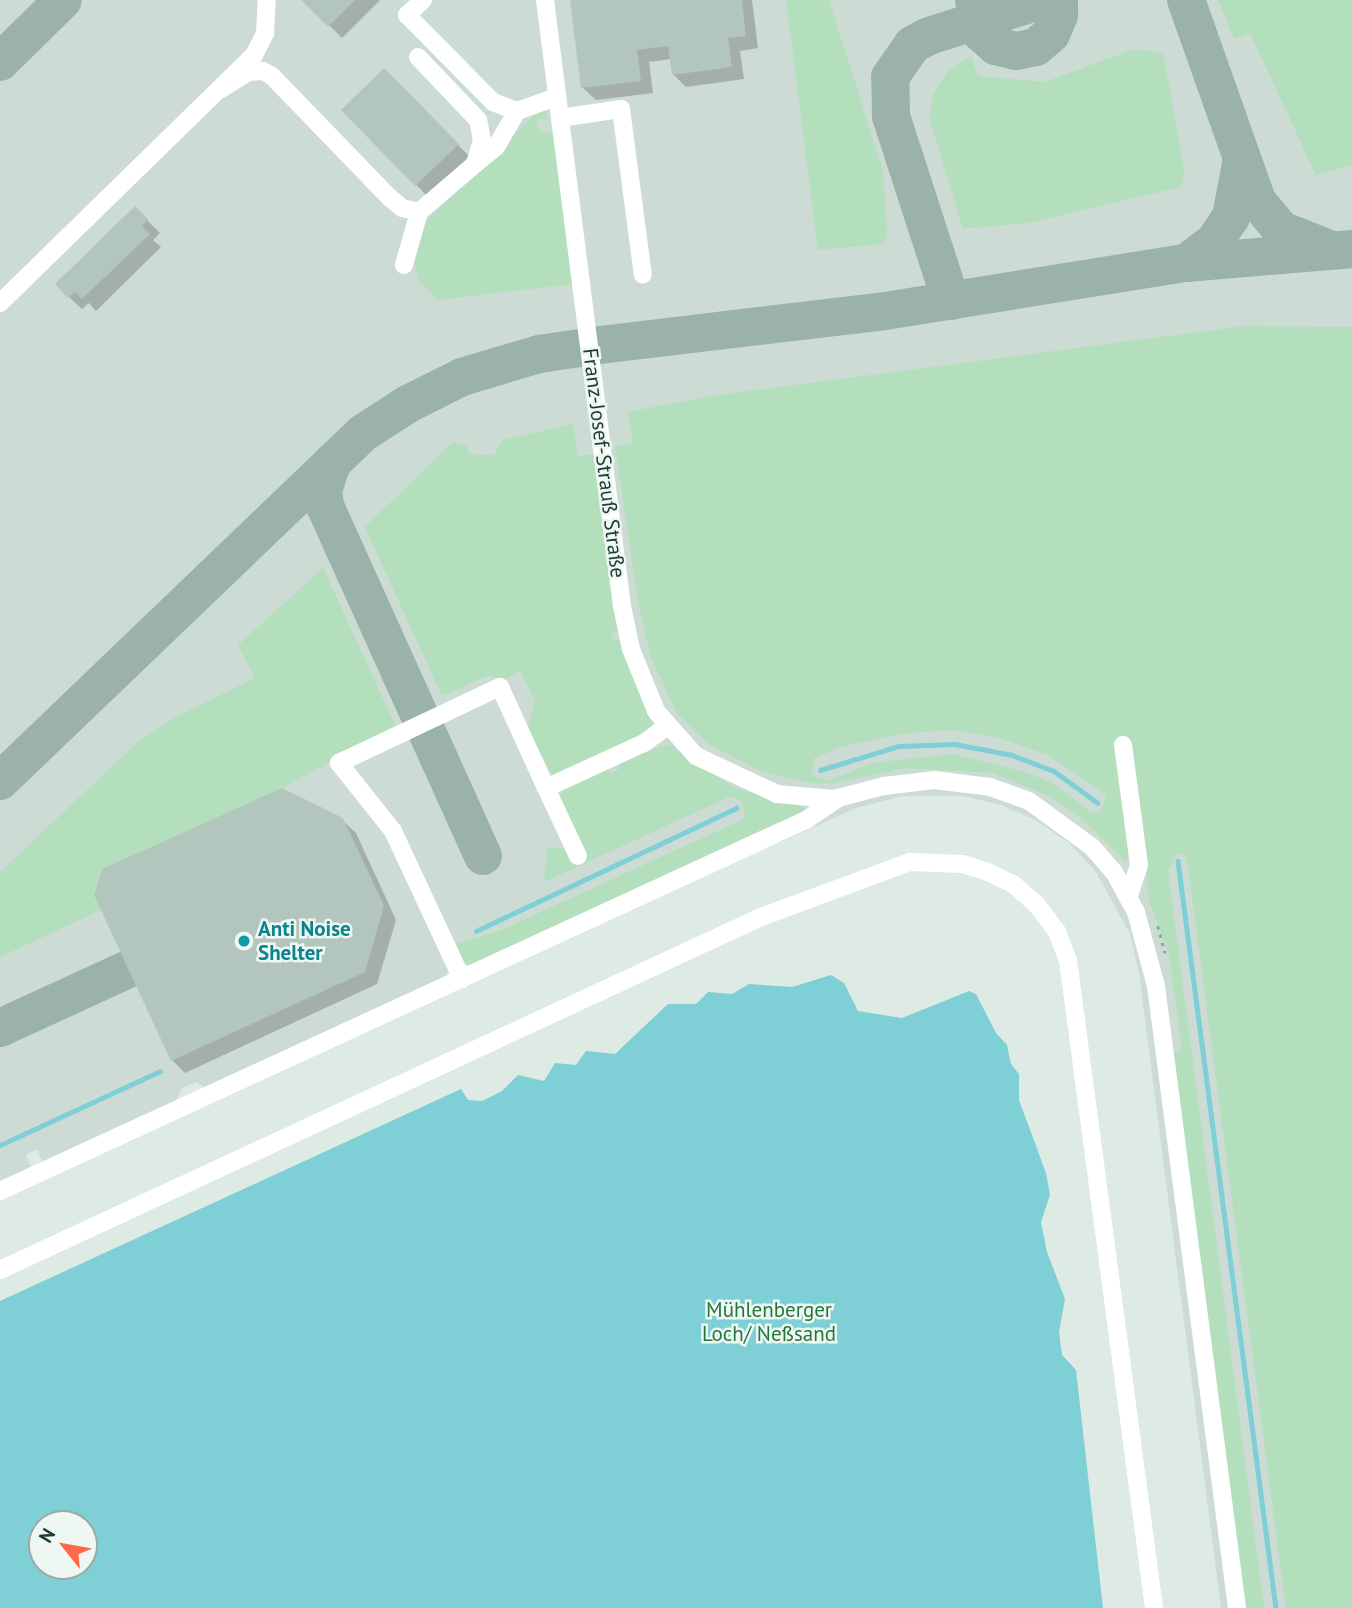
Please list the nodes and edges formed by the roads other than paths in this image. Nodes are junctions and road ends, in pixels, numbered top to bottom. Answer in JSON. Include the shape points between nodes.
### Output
{"nodes":[{"id":1,"x":267,"y":0,"type":"edge"},
{"id":2,"x":423,"y":0,"type":"edge"},
{"id":3,"x":545,"y":0,"type":"edge"},
{"id":4,"x":418,"y":57,"type":"dead end"},
{"id":5,"x":221,"y":89,"type":"junction"},
{"id":6,"x":557,"y":97,"type":"junction"},
{"id":7,"x":517,"y":111,"type":"junction"},
{"id":8,"x":560,"y":118,"type":"junction"},
{"id":9,"x":481,"y":129,"type":"junction"},
{"id":10,"x":475,"y":164,"type":"junction"},
{"id":11,"x":419,"y":212,"type":"junction"},
{"id":12,"x":404,"y":265,"type":"dead end"},
{"id":13,"x":643,"y":275,"type":"dead end"},
{"id":14,"x":0,"y":303,"type":"edge"},
{"id":15,"x":666,"y":727,"type":"junction"},
{"id":16,"x":1123,"y":745,"type":"dead end"},
{"id":17,"x":546,"y":788,"type":"junction"},
{"id":18,"x":837,"y":799,"type":"junction"},
{"id":19,"x":578,"y":856,"type":"dead end"},
{"id":20,"x":1128,"y":898,"type":"junction"},
{"id":21,"x":462,"y":979,"type":"junction"},
{"id":22,"x":0,"y":1191,"type":"edge"},
{"id":23,"x":0,"y":1270,"type":"edge"},
{"id":24,"x":1154,"y":1608,"type":"edge"},
{"id":25,"x":1237,"y":1608,"type":"edge"}],
"edges":[{"from":1,"to":5,"type":"street","via":[[265,33],[254,55]]},
{"from":2,"to":7,"type":"street","via":[[407,15],[485,97]]},
{"from":3,"to":6,"type":"street","name":"Franz-Josef-Strauß Straße"},
{"from":4,"to":9,"type":"street","via":[[478,120]]},
{"from":5,"to":11,"type":"street","via":[[248,72],[272,76],[389,197],[402,208]]},
{"from":5,"to":14,"type":"street"},
{"from":6,"to":7,"type":"street"},
{"from":6,"to":8,"type":"street","name":"Franz-Josef-Strauß Straße"},
{"from":7,"to":9,"type":"street"},
{"from":7,"to":10,"type":"street","via":[[496,147]]},
{"from":8,"to":13,"type":"street","via":[[621,109]]},
{"from":8,"to":15,"type":"street","name":"Franz-Josef-Strauß Straße","via":[[627,633],[646,693]]},
{"from":9,"to":10,"type":"street"},
{"from":10,"to":11,"type":"street"},
{"from":11,"to":12,"type":"street"},
{"from":15,"to":17,"type":"street","via":[[644,743]]},
{"from":15,"to":18,"type":"street","name":"Franz-Josef-Strauß Straße","via":[[696,756],[757,788],[807,800]]},
{"from":16,"to":20,"type":"street","via":[[1139,865]]},
{"from":17,"to":19,"type":"street"},
{"from":17,"to":21,"type":"street","via":[[500,687],[339,763],[393,831]]},
{"from":18,"to":20,"type":"street","via":[[893,784],[934,780],[1012,794],[1078,833],[1114,872]]},
{"from":18,"to":21,"type":"street","via":[[806,820]]},
{"from":20,"to":25,"type":"street","via":[[1142,928],[1156,986]]},
{"from":21,"to":22,"type":"street"},
{"from":23,"to":24,"type":"street","via":[[761,917],[910,862],[963,864],[1013,884],[1037,905],[1057,932],[1068,960]]}]}
